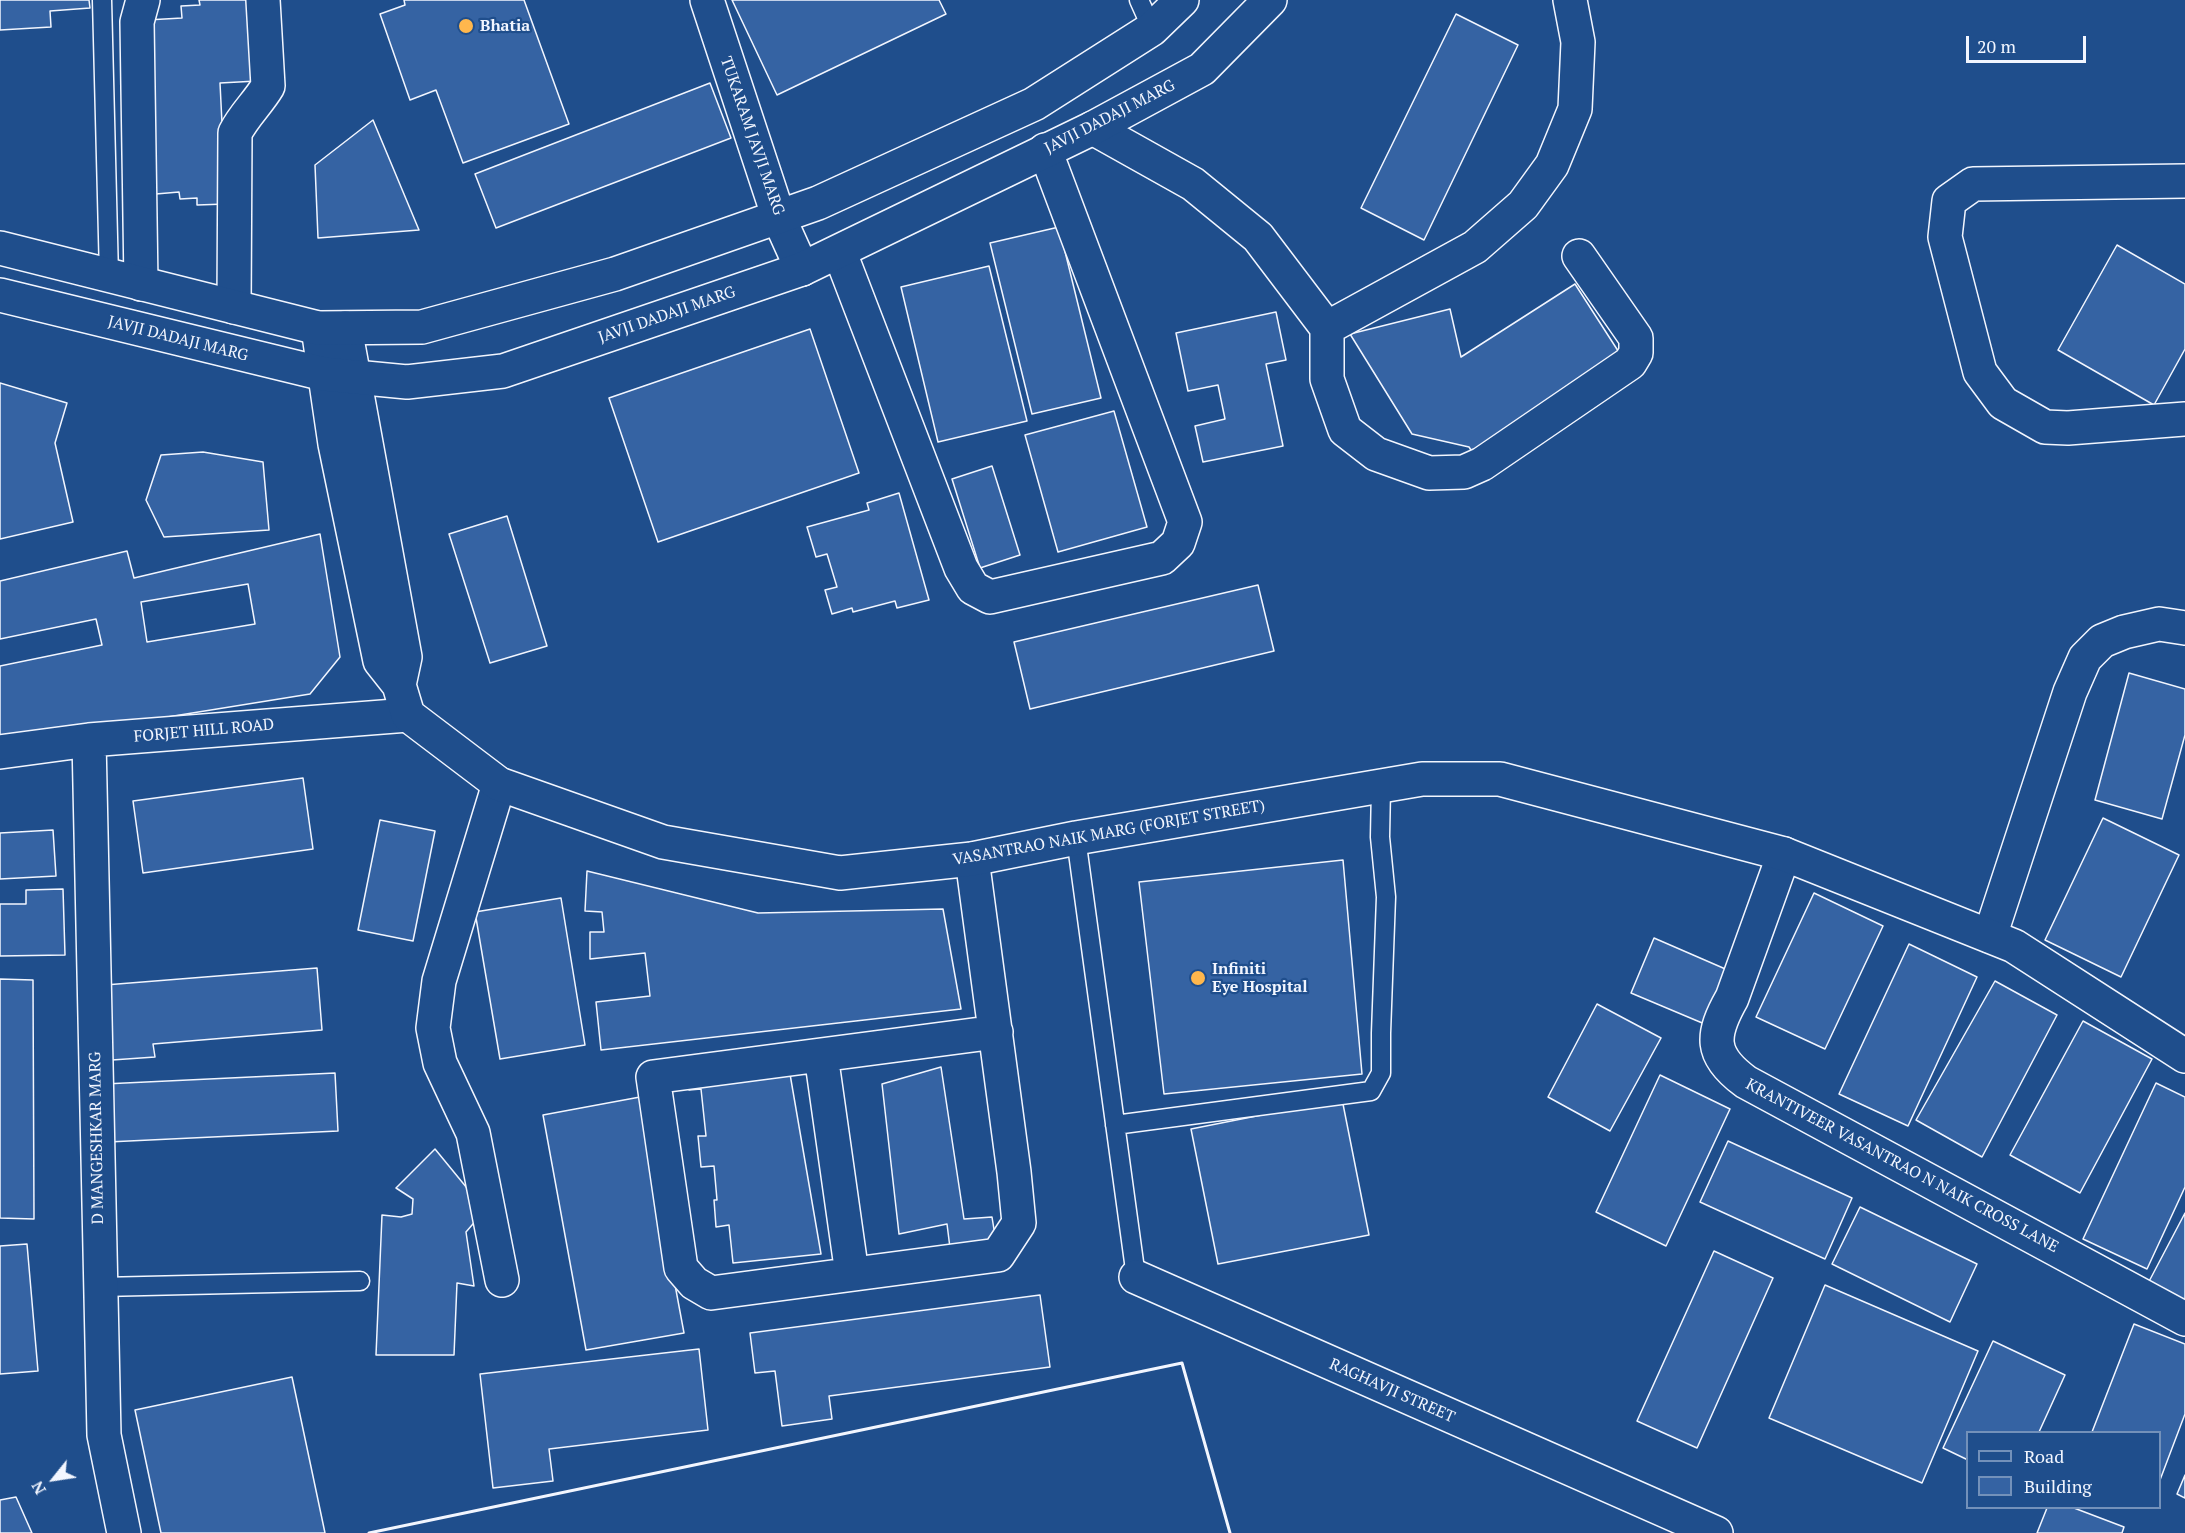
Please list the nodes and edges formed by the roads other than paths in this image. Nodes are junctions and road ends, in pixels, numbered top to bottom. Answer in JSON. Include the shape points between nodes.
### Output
{"nodes":[{"id":1,"x":102,"y":0,"type":"edge"},
{"id":2,"x":143,"y":0,"type":"edge"},
{"id":3,"x":262,"y":0,"type":"edge"},
{"id":4,"x":707,"y":0,"type":"edge"},
{"id":5,"x":1182,"y":0,"type":"edge"},
{"id":6,"x":1270,"y":0,"type":"edge"},
{"id":7,"x":1570,"y":0,"type":"edge"},
{"id":8,"x":1145,"y":14,"type":"edge"},
{"id":9,"x":1093,"y":128,"type":"junction"},
{"id":10,"x":1045,"y":150,"type":"junction"},
{"id":11,"x":2185,"y":181,"type":"edge"},
{"id":12,"x":779,"y":218,"type":"junction"},
{"id":13,"x":0,"y":248,"type":"edge"},
{"id":14,"x":840,"y":253,"type":"junction"},
{"id":15,"x":1580,"y":256,"type":"dead end"},
{"id":16,"x":802,"y":269,"type":"junction"},
{"id":17,"x":109,"y":276,"type":"junction"},
{"id":18,"x":141,"y":284,"type":"junction"},
{"id":19,"x":0,"y":295,"type":"edge"},
{"id":20,"x":234,"y":307,"type":"junction"},
{"id":21,"x":332,"y":328,"type":"junction"},
{"id":22,"x":1327,"y":328,"type":"junction"},
{"id":23,"x":339,"y":376,"type":"junction"},
{"id":24,"x":2185,"y":419,"type":"edge"},
{"id":25,"x":2185,"y":628,"type":"edge"},
{"id":26,"x":404,"y":700,"type":"junction"},
{"id":27,"x":89,"y":740,"type":"junction"},
{"id":28,"x":0,"y":752,"type":"edge"},
{"id":29,"x":499,"y":784,"type":"junction"},
{"id":30,"x":1381,"y":787,"type":"junction"},
{"id":31,"x":1076,"y":838,"type":"junction"},
{"id":32,"x":1784,"y":854,"type":"junction"},
{"id":33,"x":972,"y":858,"type":"junction"},
{"id":34,"x":1990,"y":936,"type":"junction"},
{"id":35,"x":996,"y":1032,"type":"junction"},
{"id":36,"x":821,"y":1055,"type":"junction"},
{"id":37,"x":2185,"y":1056,"type":"edge"},
{"id":38,"x":1115,"y":1125,"type":"junction"},
{"id":39,"x":852,"y":1274,"type":"junction"},
{"id":40,"x":1136,"y":1277,"type":"joint"},
{"id":41,"x":502,"y":1280,"type":"dead end"},
{"id":42,"x":360,"y":1281,"type":"dead end"},
{"id":43,"x":101,"y":1287,"type":"junction"},
{"id":44,"x":2185,"y":1319,"type":"edge"},
{"id":45,"x":124,"y":1533,"type":"edge"},
{"id":46,"x":1716,"y":1533,"type":"edge"}],
"edges":[{"from":1,"to":17,"type":"lane"},
{"from":2,"to":18,"type":"street","via":[[137,22]]},
{"from":3,"to":20,"type":"street","via":[[268,86],[236,133]]},
{"from":4,"to":12,"type":"street","name":"TUKARAM JAVJI MARG"},
{"from":5,"to":8,"type":"street"},
{"from":6,"to":9,"type":"street","name":"JAVJI DADAJI MARG","via":[[1202,69]]},
{"from":7,"to":22,"type":"street","via":[[1578,42],[1575,109],[1552,165],[1523,205],[1475,247]]},
{"from":8,"to":12,"type":"street","via":[[1034,104]]},
{"from":9,"to":10,"type":"street","name":"JAVJI DADAJI MARG"},
{"from":9,"to":22,"type":"street","via":[[1193,184],[1258,237]]},
{"from":10,"to":14,"type":"street","name":"JAVJI DADAJI MARG"},
{"from":10,"to":14,"type":"street","via":[[1185,522],[1178,543],[1162,558],[990,597],[973,588],[961,568]]},
{"from":11,"to":24,"type":"street","via":[[1973,184],[1949,201],[1945,237],[1980,372],[2003,403],[2045,427]]},
{"from":12,"to":16,"type":"street","name":"TUKARAM JAVJI MARG"},
{"from":12,"to":21,"type":"street","via":[[615,274],[422,327]]},
{"from":13,"to":17,"type":"street"},
{"from":14,"to":16,"type":"street","name":"JAVJI DADAJI MARG"},
{"from":15,"to":22,"type":"street","via":[[1636,338],[1636,354],[1630,363],[1482,464],[1464,472],[1429,473],[1376,454],[1345,430],[1327,379]]},
{"from":16,"to":23,"type":"street","name":"JAVJI DADAJI MARG","via":[[503,370],[407,382]]},
{"from":17,"to":18,"type":"street"},
{"from":18,"to":20,"type":"street"},
{"from":19,"to":23,"type":"street","name":"JAVJI DADAJI MARG"},
{"from":20,"to":21,"type":"street"},
{"from":21,"to":23,"type":"street"},
{"from":23,"to":26,"type":"street","name":"VASANTRAO NAIK MARG (FORJET STREET)","via":[[384,615],[380,661]]},
{"from":25,"to":34,"type":"street","via":[[2159,624],[2124,632],[2102,641],[2085,658],[2070,692]]},
{"from":26,"to":27,"type":"street","name":"FORJET HILL ROAD"},
{"from":26,"to":29,"type":"street","name":"VASANTRAO NAIK MARG (FORJET STREET)"},
{"from":27,"to":28,"type":"street","name":"FORJET HILL ROAD"},
{"from":27,"to":43,"type":"street","name":"D MANGESHKAR MARG"},
{"from":29,"to":33,"type":"street","name":"VASANTRAO NAIK MARG (FORJET STREET)","via":[[663,842],[840,873]]},
{"from":29,"to":41,"type":"street","via":[[440,981],[432,1028],[440,1064],[473,1133]]},
{"from":30,"to":31,"type":"street","name":"VASANTRAO NAIK MARG (FORJET STREET)"},
{"from":30,"to":32,"type":"street","name":"VASANTRAO NAIK MARG (FORJET STREET)","via":[[1422,779],[1500,779]]},
{"from":30,"to":38,"type":"lane","via":[[1380,837],[1386,897],[1381,1073],[1371,1091]]},
{"from":31,"to":33,"type":"street","name":"VASANTRAO NAIK MARG (FORJET STREET)"},
{"from":31,"to":38,"type":"lane"},
{"from":32,"to":34,"type":"street","name":"VASANTRAO NAIK MARG (FORJET STREET)"},
{"from":32,"to":44,"type":"street","name":"KRANTIVEER VASANTRAO N NAIK CROSS LANE","via":[[1732,998],[1721,1018],[1716,1046],[1728,1069]]},
{"from":33,"to":35,"type":"street"},
{"from":34,"to":37,"type":"street","name":"VASANTRAO NAIK MARG (FORJET STREET)","via":[[2014,946]]},
{"from":35,"to":36,"type":"street"},
{"from":35,"to":39,"type":"street","via":[[1019,1223],[998,1255]]},
{"from":36,"to":39,"type":"street"},
{"from":36,"to":39,"type":"street","via":[[653,1077],[681,1268],[694,1283],[711,1293]]},
{"from":38,"to":40,"type":"lane"},
{"from":40,"to":46,"type":"street","name":"RAGHAVJI STREET"},
{"from":42,"to":43,"type":"lane"},
{"from":43,"to":45,"type":"street","name":"D MANGESHKAR MARG","via":[[104,1435]]}]}
